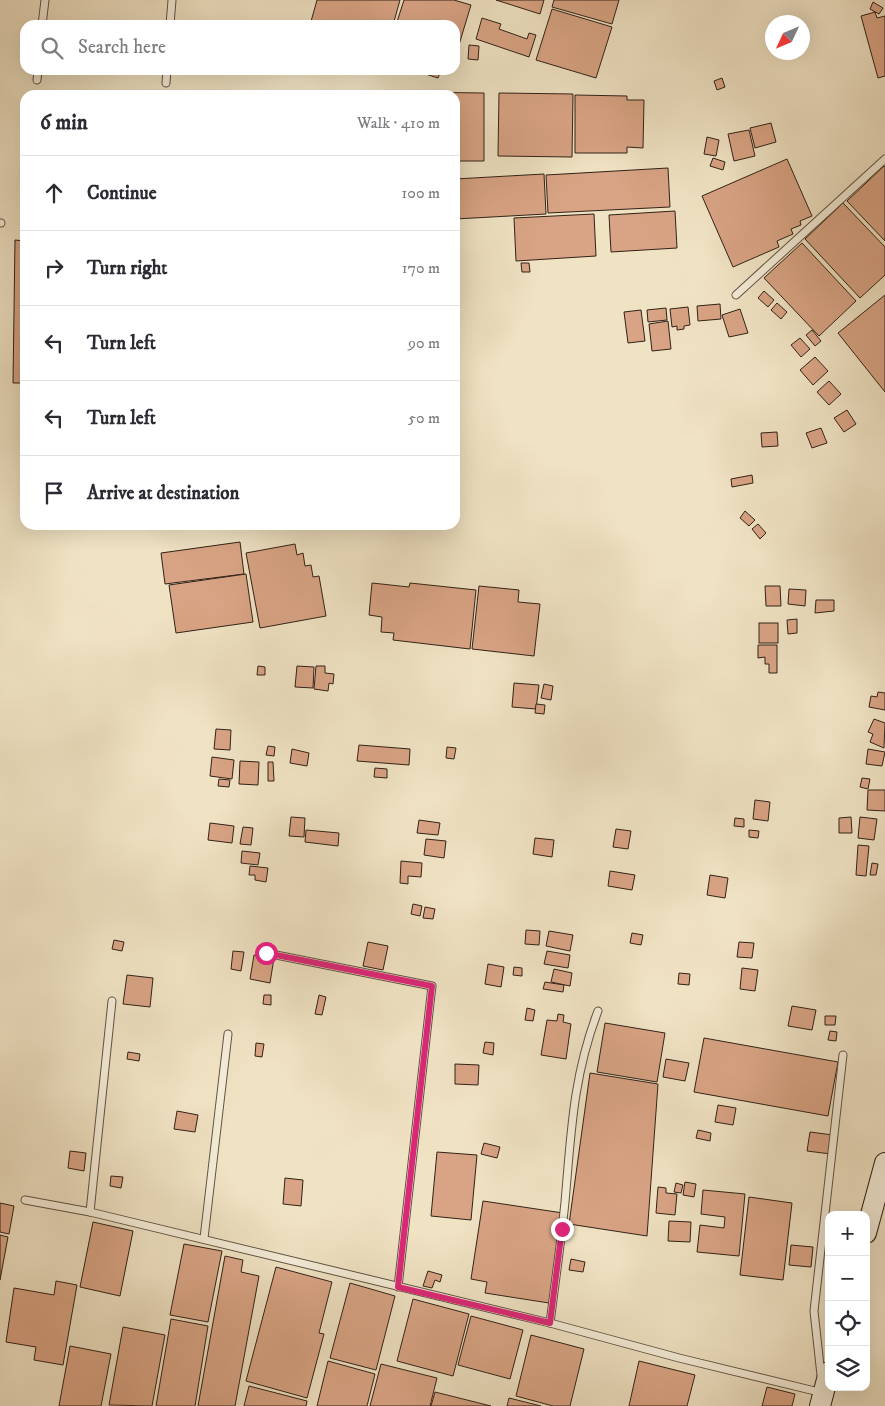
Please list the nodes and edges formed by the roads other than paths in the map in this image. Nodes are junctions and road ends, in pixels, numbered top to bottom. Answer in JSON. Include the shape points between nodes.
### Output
{"nodes":[{"id":1,"x":45,"y":0,"type":"edge"},
{"id":2,"x":172,"y":0,"type":"edge"},
{"id":3,"x":43,"y":20,"type":"edge"},
{"id":4,"x":170,"y":20,"type":"edge"},
{"id":5,"x":38,"y":75,"type":"edge"},
{"id":6,"x":167,"y":75,"type":"edge"},
{"id":7,"x":37,"y":80,"type":"dead end"},
{"id":8,"x":166,"y":83,"type":"dead end"},
{"id":9,"x":885,"y":159,"type":"edge"},
{"id":10,"x":736,"y":295,"type":"dead end"},
{"id":11,"x":266,"y":953,"type":"dead end"},
{"id":12,"x":112,"y":1001,"type":"dead end"},
{"id":13,"x":598,"y":1011,"type":"dead end"},
{"id":14,"x":228,"y":1034,"type":"dead end"},
{"id":15,"x":843,"y":1055,"type":"dead end"},
{"id":16,"x":885,"y":1163,"type":"edge"},
{"id":17,"x":26,"y":1200,"type":"dead end"},
{"id":18,"x":90,"y":1212,"type":"junction"},
{"id":19,"x":870,"y":1218,"type":"edge"},
{"id":20,"x":204,"y":1238,"type":"junction"},
{"id":21,"x":398,"y":1287,"type":"junction"},
{"id":22,"x":550,"y":1323,"type":"junction"},
{"id":23,"x":822,"y":1399,"type":"edge"}],
"edges":[{"from":1,"to":3,"type":"lane"},
{"from":2,"to":4,"type":"lane"},
{"from":5,"to":7,"type":"lane"},
{"from":6,"to":8,"type":"lane"},
{"from":9,"to":10,"type":"lane"},
{"from":11,"to":21,"type":"lane","via":[[432,986]]},
{"from":12,"to":18,"type":"lane"},
{"from":13,"to":22,"type":"lane","via":[[585,1046],[575,1091]]},
{"from":14,"to":20,"type":"lane"},
{"from":15,"to":23,"type":"lane","via":[[814,1311]]},
{"from":16,"to":19,"type":"main road"},
{"from":17,"to":18,"type":"lane"},
{"from":18,"to":20,"type":"lane"},
{"from":20,"to":21,"type":"lane"},
{"from":21,"to":22,"type":"lane"},
{"from":22,"to":23,"type":"lane"}]}
